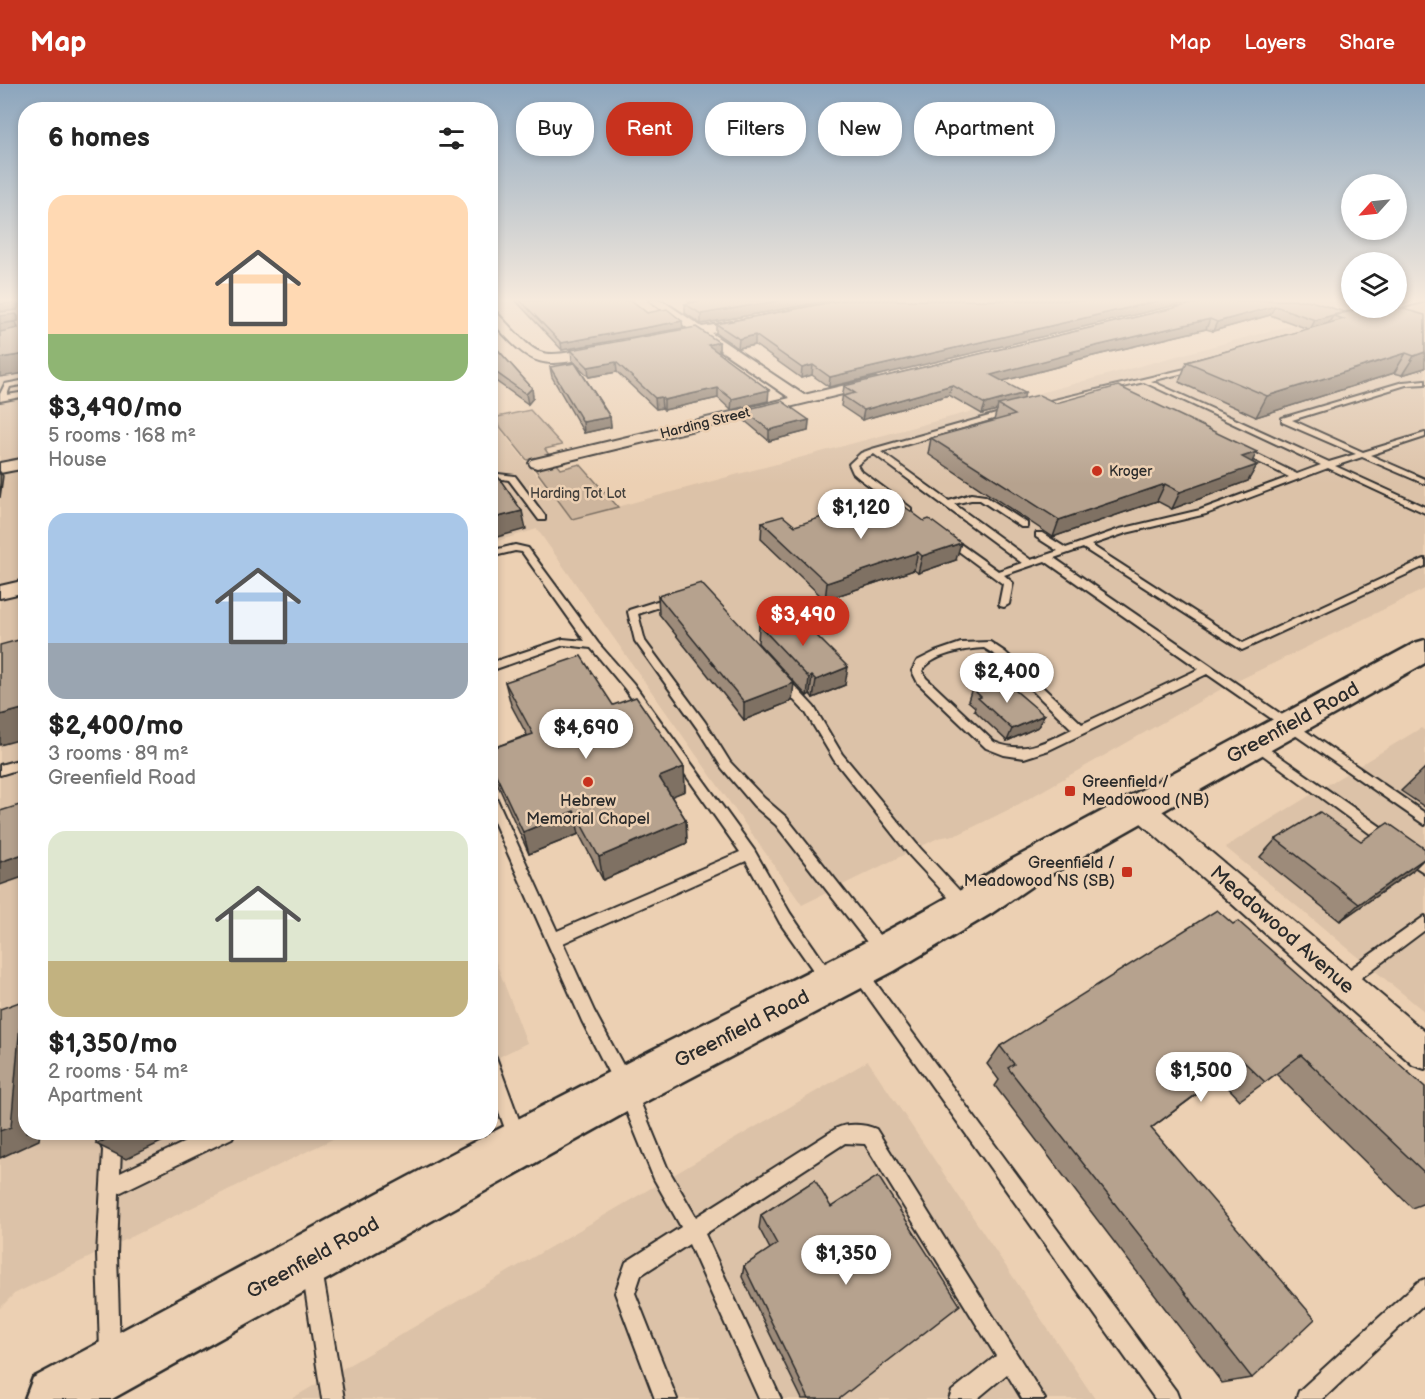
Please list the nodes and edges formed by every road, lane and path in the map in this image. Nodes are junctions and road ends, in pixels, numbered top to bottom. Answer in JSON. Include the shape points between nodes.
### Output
{"nodes":[{"id":1,"x":745,"y":361,"type":"edge"},
{"id":2,"x":1209,"y":365,"type":"edge"},
{"id":3,"x":893,"y":378,"type":"edge"},
{"id":4,"x":1144,"y":380,"type":"junction"},
{"id":5,"x":1425,"y":382,"type":"edge"},
{"id":6,"x":18,"y":383,"type":"edge"},
{"id":7,"x":1110,"y":387,"type":"junction"},
{"id":8,"x":1120,"y":392,"type":"edge"},
{"id":9,"x":18,"y":395,"type":"edge"},
{"id":10,"x":1,"y":398,"type":"edge"},
{"id":11,"x":802,"y":400,"type":"junction"},
{"id":12,"x":1034,"y":406,"type":"edge"},
{"id":13,"x":1023,"y":408,"type":"edge"},
{"id":14,"x":1425,"y":435,"type":"edge"},
{"id":15,"x":1232,"y":446,"type":"edge"},
{"id":16,"x":875,"y":451,"type":"junction"},
{"id":17,"x":1364,"y":455,"type":"junction"},
{"id":18,"x":537,"y":463,"type":"dead end"},
{"id":19,"x":18,"y":465,"type":"edge"},
{"id":20,"x":1329,"y":465,"type":"junction"},
{"id":21,"x":0,"y":468,"type":"edge"},
{"id":22,"x":498,"y":476,"type":"edge"},
{"id":23,"x":1296,"y":477,"type":"junction"},
{"id":24,"x":1425,"y":481,"type":"edge"},
{"id":25,"x":946,"y":504,"type":"junction"},
{"id":26,"x":1425,"y":510,"type":"edge"},
{"id":27,"x":913,"y":514,"type":"edge"},
{"id":28,"x":542,"y":518,"type":"dead end"},
{"id":29,"x":1023,"y":525,"type":"dead end"},
{"id":30,"x":940,"y":534,"type":"edge"},
{"id":31,"x":1039,"y":535,"type":"dead end"},
{"id":32,"x":1084,"y":544,"type":"junction"},
{"id":33,"x":1065,"y":551,"type":"junction"},
{"id":34,"x":498,"y":552,"type":"edge"},
{"id":35,"x":1047,"y":558,"type":"junction"},
{"id":36,"x":1425,"y":562,"type":"edge"},
{"id":37,"x":1029,"y":563,"type":"junction"},
{"id":38,"x":996,"y":575,"type":"junction"},
{"id":39,"x":18,"y":588,"type":"edge"},
{"id":40,"x":0,"y":592,"type":"edge"},
{"id":41,"x":689,"y":594,"type":"edge"},
{"id":42,"x":1004,"y":604,"type":"dead end"},
{"id":43,"x":594,"y":645,"type":"junction"},
{"id":44,"x":1425,"y":650,"type":"edge"},
{"id":45,"x":498,"y":665,"type":"edge"},
{"id":46,"x":771,"y":667,"type":"edge"},
{"id":47,"x":1208,"y":669,"type":"junction"},
{"id":48,"x":1290,"y":725,"type":"junction"},
{"id":49,"x":1081,"y":730,"type":"junction"},
{"id":50,"x":1256,"y":744,"type":"junction"},
{"id":51,"x":18,"y":764,"type":"edge"},
{"id":52,"x":0,"y":770,"type":"edge"},
{"id":53,"x":1140,"y":807,"type":"junction"},
{"id":54,"x":498,"y":814,"type":"edge"},
{"id":55,"x":1425,"y":820,"type":"edge"},
{"id":56,"x":749,"y":854,"type":"junction"},
{"id":57,"x":1425,"y":867,"type":"edge"},
{"id":58,"x":968,"y":909,"type":"junction"},
{"id":59,"x":1425,"y":922,"type":"edge"},
{"id":60,"x":555,"y":939,"type":"junction"},
{"id":61,"x":858,"y":969,"type":"junction"},
{"id":62,"x":1343,"y":982,"type":"junction"},
{"id":63,"x":1425,"y":1053,"type":"edge"},
{"id":64,"x":498,"y":1086,"type":"edge"},
{"id":65,"x":626,"y":1088,"type":"junction"},
{"id":66,"x":108,"y":1140,"type":"edge"},
{"id":67,"x":209,"y":1140,"type":"edge"},
{"id":68,"x":519,"y":1146,"type":"junction"},
{"id":69,"x":111,"y":1187,"type":"junction"},
{"id":70,"x":693,"y":1230,"type":"junction"},
{"id":71,"x":310,"y":1260,"type":"junction"},
{"id":72,"x":1425,"y":1289,"type":"edge"},
{"id":73,"x":1009,"y":1359,"type":"junction"},
{"id":74,"x":80,"y":1388,"type":"edge"},
{"id":75,"x":333,"y":1399,"type":"edge"},
{"id":76,"x":666,"y":1399,"type":"edge"},
{"id":77,"x":770,"y":1399,"type":"edge"},
{"id":78,"x":960,"y":1399,"type":"edge"},
{"id":79,"x":1034,"y":1399,"type":"edge"},
{"id":80,"x":1168,"y":1399,"type":"edge"},
{"id":81,"x":1307,"y":1399,"type":"edge"}],
"edges":[{"from":1,"to":11,"type":"street"},
{"from":2,"to":4,"type":"lane"},
{"from":3,"to":11,"type":"street","name":"Harding Street"},
{"from":4,"to":7,"type":"lane"},
{"from":4,"to":20,"type":"lane"},
{"from":5,"to":17,"type":"lane","via":[[1405,383],[1285,420]]},
{"from":6,"to":10,"type":"lane","via":[[7,385]]},
{"from":7,"to":8,"type":"lane"},
{"from":7,"to":12,"type":"lane"},
{"from":9,"to":10,"type":"lane"},
{"from":11,"to":18,"type":"street","name":"Harding Street"},
{"from":13,"to":16,"type":"lane"},
{"from":14,"to":17,"type":"lane"},
{"from":15,"to":23,"type":"lane"},
{"from":16,"to":25,"type":"lane"},
{"from":16,"to":27,"type":"lane","via":[[853,464],[855,471]]},
{"from":17,"to":20,"type":"lane"},
{"from":17,"to":24,"type":"lane"},
{"from":19,"to":21,"type":"street"},
{"from":20,"to":23,"type":"lane"},
{"from":20,"to":26,"type":"lane"},
{"from":22,"to":28,"type":"lane","via":[[512,478]]},
{"from":23,"to":32,"type":"lane","via":[[1203,512],[1161,520]]},
{"from":25,"to":29,"type":"lane","via":[[982,498]]},
{"from":25,"to":37,"type":"lane"},
{"from":30,"to":38,"type":"lane"},
{"from":31,"to":33,"type":"lane"},
{"from":32,"to":33,"type":"lane"},
{"from":32,"to":36,"type":"lane","via":[[1242,647]]},
{"from":33,"to":35,"type":"lane"},
{"from":34,"to":43,"type":"lane","via":[[525,550]]},
{"from":35,"to":37,"type":"lane"},
{"from":35,"to":47,"type":"lane"},
{"from":37,"to":38,"type":"lane"},
{"from":38,"to":42,"type":"lane","via":[[1008,583]]},
{"from":39,"to":40,"type":"street"},
{"from":41,"to":61,"type":"lane","via":[[633,612],[640,641],[726,765],[781,821]]},
{"from":43,"to":45,"type":"lane","via":[[563,642]]},
{"from":43,"to":56,"type":"lane","via":[[629,686]]},
{"from":44,"to":48,"type":"main road","name":"Greenfield Road"},
{"from":46,"to":58,"type":"lane","via":[[810,710],[838,757],[901,835]]},
{"from":47,"to":48,"type":"lane"},
{"from":47,"to":49,"type":"lane"},
{"from":48,"to":50,"type":"main road","name":"Greenfield Road"},
{"from":48,"to":55,"type":"lane"},
{"from":49,"to":49,"type":"lane","via":[[986,644],[961,646],[939,654],[921,664],[917,671],[990,745],[1004,751],[1024,753]]},
{"from":50,"to":53,"type":"main road","name":"Greenfield Road"},
{"from":50,"to":57,"type":"lane"},
{"from":51,"to":52,"type":"lane"},
{"from":53,"to":58,"type":"main road","name":"Greenfield Road","via":[[1026,870]]},
{"from":53,"to":62,"type":"street","name":"Meadowood Avenue"},
{"from":54,"to":60,"type":"lane"},
{"from":56,"to":60,"type":"lane"},
{"from":56,"to":61,"type":"lane","via":[[785,918]]},
{"from":58,"to":61,"type":"main road","name":"Greenfield Road"},
{"from":59,"to":62,"type":"lane"},
{"from":60,"to":65,"type":"lane","via":[[588,1016]]},
{"from":61,"to":65,"type":"main road","name":"Greenfield Road"},
{"from":61,"to":80,"type":"lane"},
{"from":62,"to":63,"type":"street","name":"Meadowood Avenue"},
{"from":64,"to":68,"type":"lane"},
{"from":65,"to":68,"type":"main road","name":"Greenfield Road"},
{"from":65,"to":70,"type":"lane","via":[[660,1173]]},
{"from":66,"to":69,"type":"lane","via":[[112,1150]]},
{"from":67,"to":69,"type":"lane"},
{"from":68,"to":71,"type":"main road","name":"Greenfield Road"},
{"from":69,"to":74,"type":"lane","via":[[108,1254]]},
{"from":70,"to":73,"type":"lane","via":[[843,1134],[870,1135]]},
{"from":70,"to":76,"type":"lane","via":[[633,1269],[625,1293]]},
{"from":70,"to":77,"type":"lane"},
{"from":71,"to":74,"type":"main road","name":"Greenfield Road"},
{"from":71,"to":75,"type":"lane"},
{"from":72,"to":81,"type":"lane"},
{"from":73,"to":78,"type":"lane"},
{"from":73,"to":79,"type":"lane"}]}
